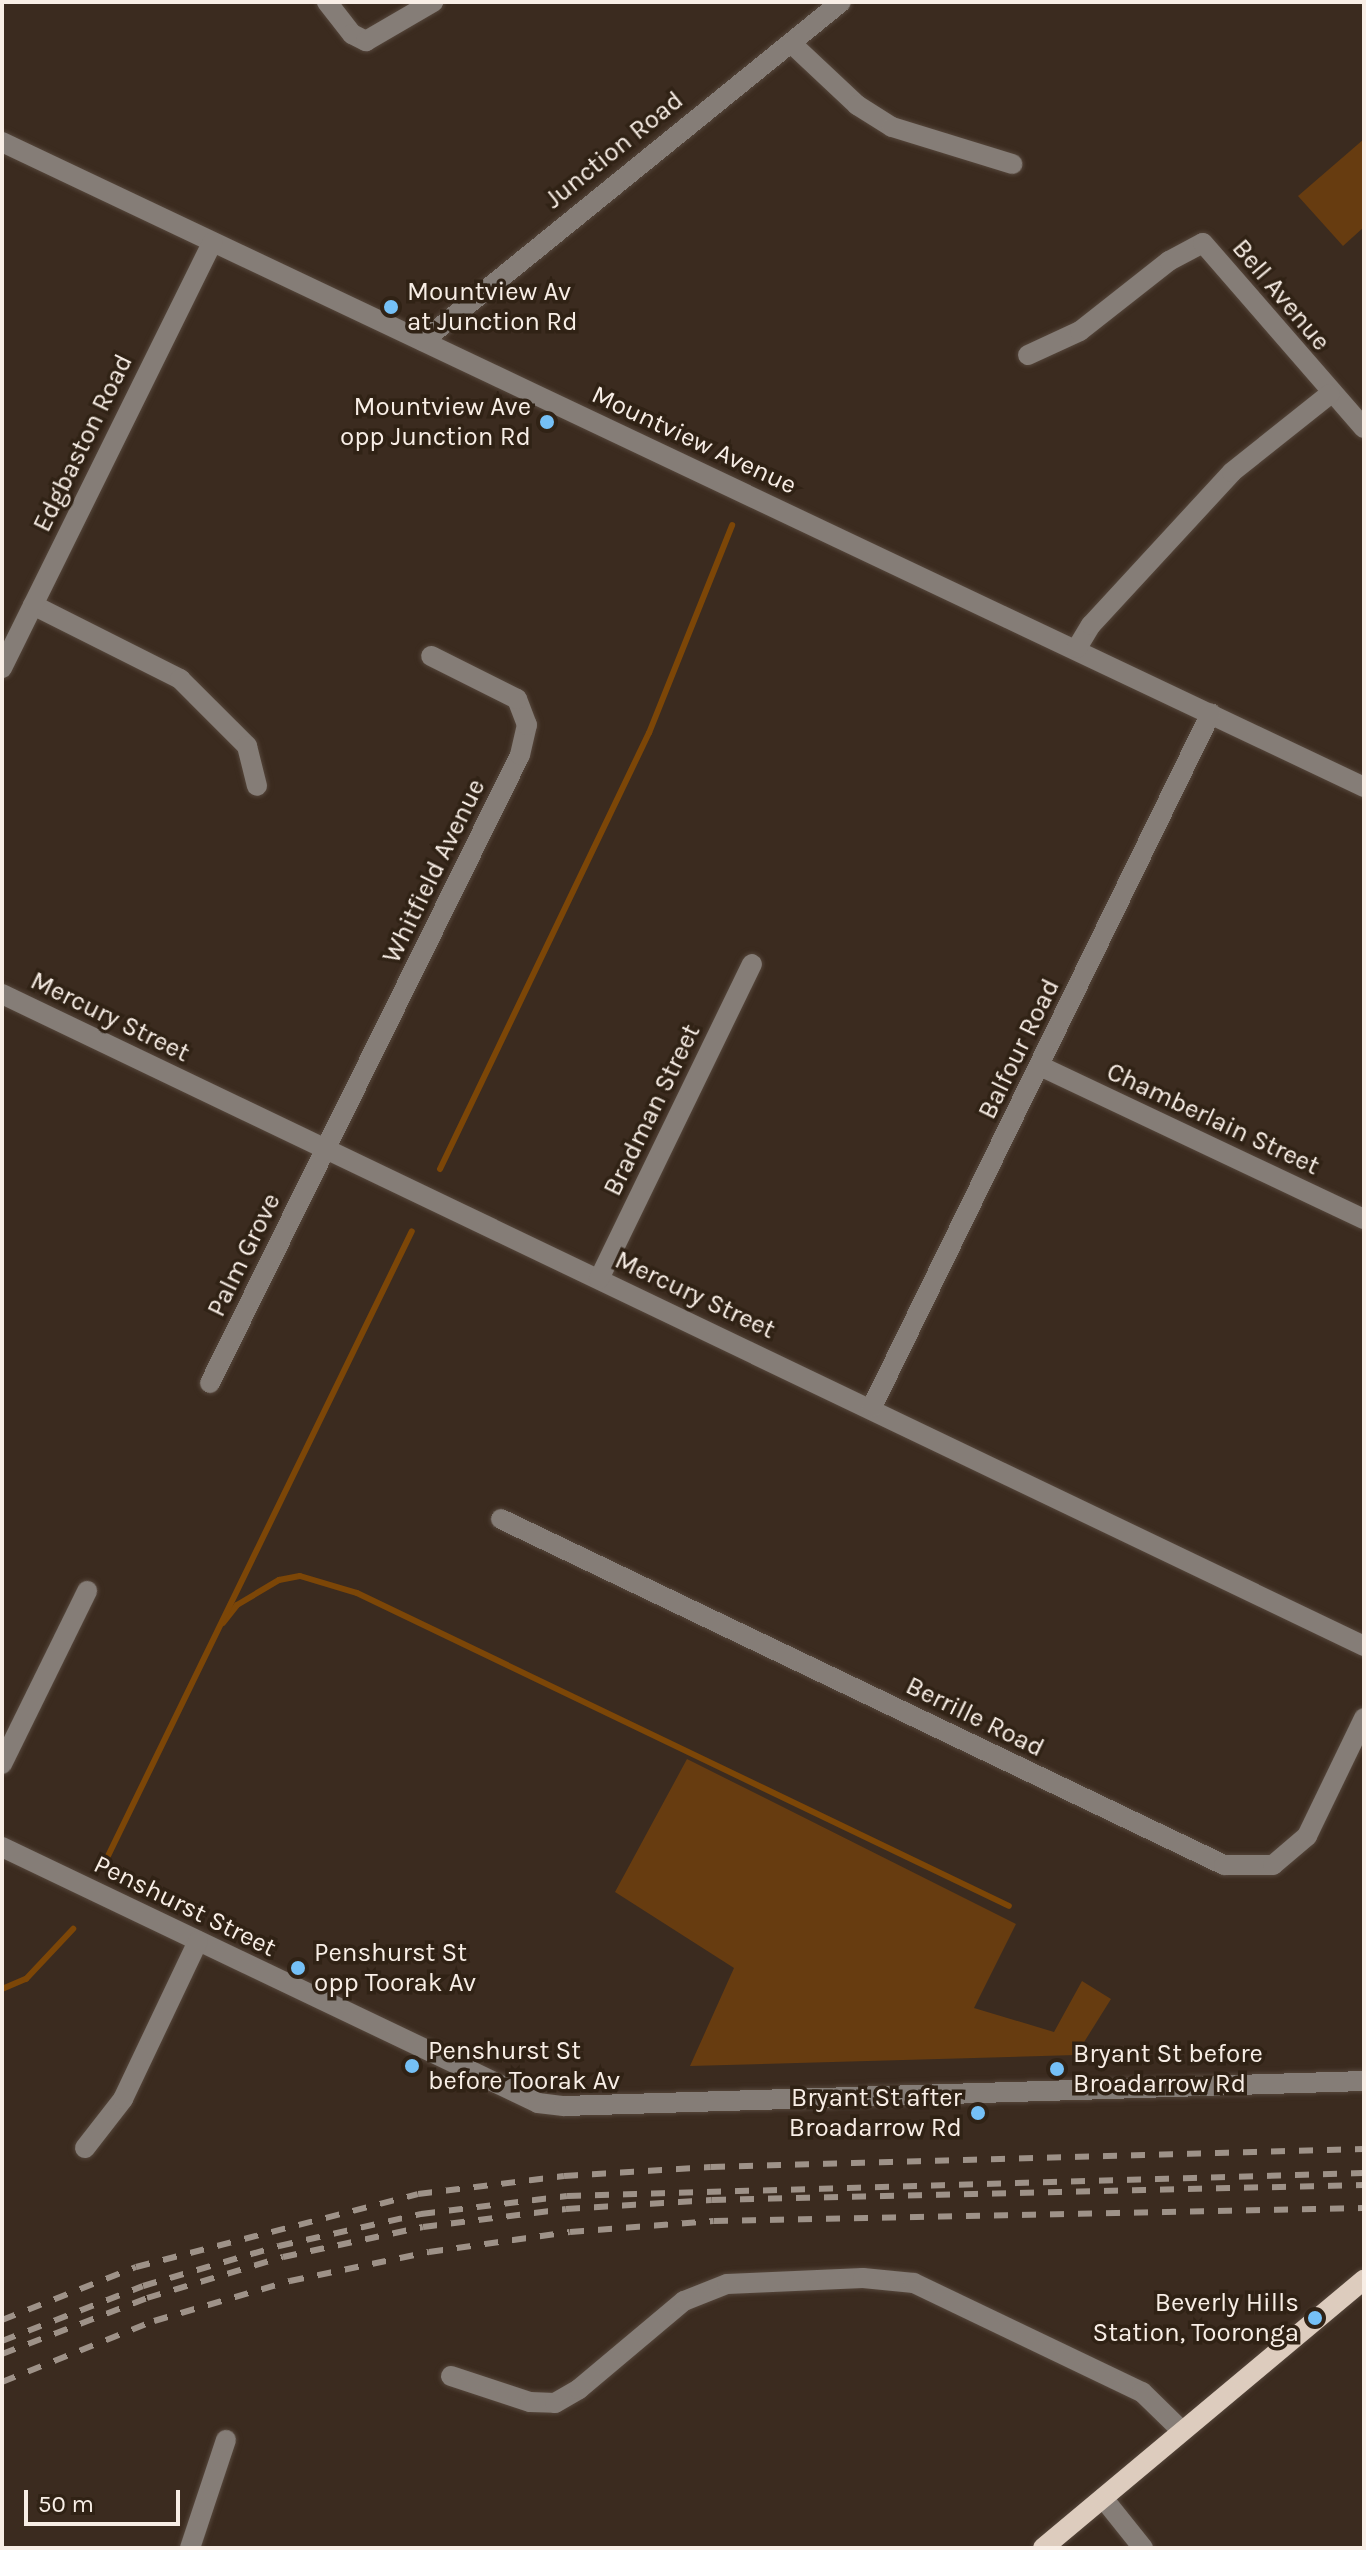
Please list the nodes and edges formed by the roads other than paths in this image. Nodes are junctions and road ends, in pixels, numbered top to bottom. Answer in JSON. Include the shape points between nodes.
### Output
{"nodes":[{"id":1,"x":327,"y":2,"type":"edge"},
{"id":2,"x":433,"y":2,"type":"edge"},
{"id":3,"x":841,"y":2,"type":"edge"},
{"id":4,"x":791,"y":43,"type":"junction"},
{"id":5,"x":2,"y":142,"type":"edge"},
{"id":6,"x":1012,"y":164,"type":"dead end"},
{"id":7,"x":213,"y":242,"type":"junction"},
{"id":8,"x":423,"y":341,"type":"junction"},
{"id":9,"x":1028,"y":355,"type":"dead end"},
{"id":10,"x":1330,"y":394,"type":"junction"},
{"id":11,"x":1363,"y":425,"type":"edge"},
{"id":12,"x":33,"y":605,"type":"junction"},
{"id":13,"x":1077,"y":648,"type":"junction"},
{"id":14,"x":431,"y":656,"type":"dead end"},
{"id":15,"x":2,"y":668,"type":"edge"},
{"id":16,"x":1211,"y":713,"type":"junction"},
{"id":17,"x":257,"y":786,"type":"dead end"},
{"id":18,"x":1364,"y":787,"type":"edge"},
{"id":19,"x":752,"y":964,"type":"dead end"},
{"id":20,"x":2,"y":994,"type":"edge"},
{"id":21,"x":1040,"y":1066,"type":"junction"},
{"id":22,"x":325,"y":1150,"type":"junction"},
{"id":23,"x":1364,"y":1219,"type":"edge"},
{"id":24,"x":599,"y":1279,"type":"junction"},
{"id":25,"x":210,"y":1383,"type":"dead end"},
{"id":26,"x":872,"y":1407,"type":"junction"},
{"id":27,"x":501,"y":1519,"type":"dead end"},
{"id":28,"x":87,"y":1591,"type":"dead end"},
{"id":29,"x":1364,"y":1646,"type":"edge"},
{"id":30,"x":1364,"y":1718,"type":"edge"},
{"id":31,"x":2,"y":1764,"type":"edge"},
{"id":32,"x":2,"y":1847,"type":"edge"},
{"id":33,"x":198,"y":1941,"type":"junction"},
{"id":34,"x":1364,"y":2081,"type":"edge"},
{"id":35,"x":85,"y":2148,"type":"dead end"},
{"id":36,"x":1364,"y":2280,"type":"edge"},
{"id":37,"x":451,"y":2376,"type":"dead end"},
{"id":38,"x":1182,"y":2431,"type":"junction"},
{"id":39,"x":226,"y":2440,"type":"dead end"},
{"id":40,"x":1103,"y":2498,"type":"junction"},
{"id":41,"x":190,"y":2548,"type":"edge"},
{"id":42,"x":1043,"y":2548,"type":"edge"},
{"id":43,"x":1143,"y":2548,"type":"edge"}],
"edges":[{"from":1,"to":2,"type":"street","via":[[352,34],[366,41]]},
{"from":3,"to":4,"type":"street","name":"Junction Road"},
{"from":4,"to":6,"type":"street","via":[[857,105],[892,127]]},
{"from":4,"to":8,"type":"street","name":"Junction Road"},
{"from":5,"to":7,"type":"street","name":"Mountview Avenue"},
{"from":7,"to":8,"type":"street","name":"Mountview Avenue"},
{"from":7,"to":12,"type":"street","name":"Edgbaston Road"},
{"from":8,"to":13,"type":"street","name":"Mountview Avenue"},
{"from":9,"to":10,"type":"street","name":"Bell Avenue","via":[[1080,331],[1169,261],[1203,243]]},
{"from":10,"to":11,"type":"street","name":"Bell Avenue"},
{"from":10,"to":13,"type":"street","via":[[1232,472],[1091,625]]},
{"from":12,"to":15,"type":"street","name":"Edgbaston Road"},
{"from":12,"to":17,"type":"street","via":[[180,679],[247,746]]},
{"from":13,"to":16,"type":"street","name":"Mountview Avenue"},
{"from":14,"to":22,"type":"street","name":"Whitfield Avenue","via":[[517,699],[526,711],[524,740]]},
{"from":16,"to":18,"type":"street","name":"Mountview Avenue"},
{"from":16,"to":21,"type":"street","name":"Balfour Road"},
{"from":19,"to":24,"type":"street","name":"Bradman Street"},
{"from":20,"to":22,"type":"street","name":"Mercury Street"},
{"from":21,"to":23,"type":"street","name":"Chamberlain Street"},
{"from":21,"to":26,"type":"street","name":"Balfour Road"},
{"from":22,"to":24,"type":"street","name":"Mercury Street"},
{"from":22,"to":25,"type":"street","name":"Palm Grove"},
{"from":24,"to":26,"type":"street","name":"Mercury Street"},
{"from":26,"to":29,"type":"street","name":"Mercury Street"},
{"from":27,"to":30,"type":"street","name":"Berrille Road","via":[[1224,1865],[1273,1865],[1307,1836]]},
{"from":28,"to":31,"type":"street"},
{"from":32,"to":33,"type":"street","name":"Penshurst Street"},
{"from":33,"to":34,"type":"street","name":"Penshurst Street","via":[[515,2092],[564,2106]]},
{"from":33,"to":35,"type":"street","via":[[123,2099]]},
{"from":36,"to":38,"type":"main road"},
{"from":37,"to":38,"type":"street","via":[[530,2402],[555,2403],[684,2301],[727,2284],[863,2278],[914,2283],[1142,2392]]},
{"from":38,"to":40,"type":"main road"},
{"from":39,"to":41,"type":"street"},
{"from":40,"to":42,"type":"main road"},
{"from":40,"to":43,"type":"street"}]}
